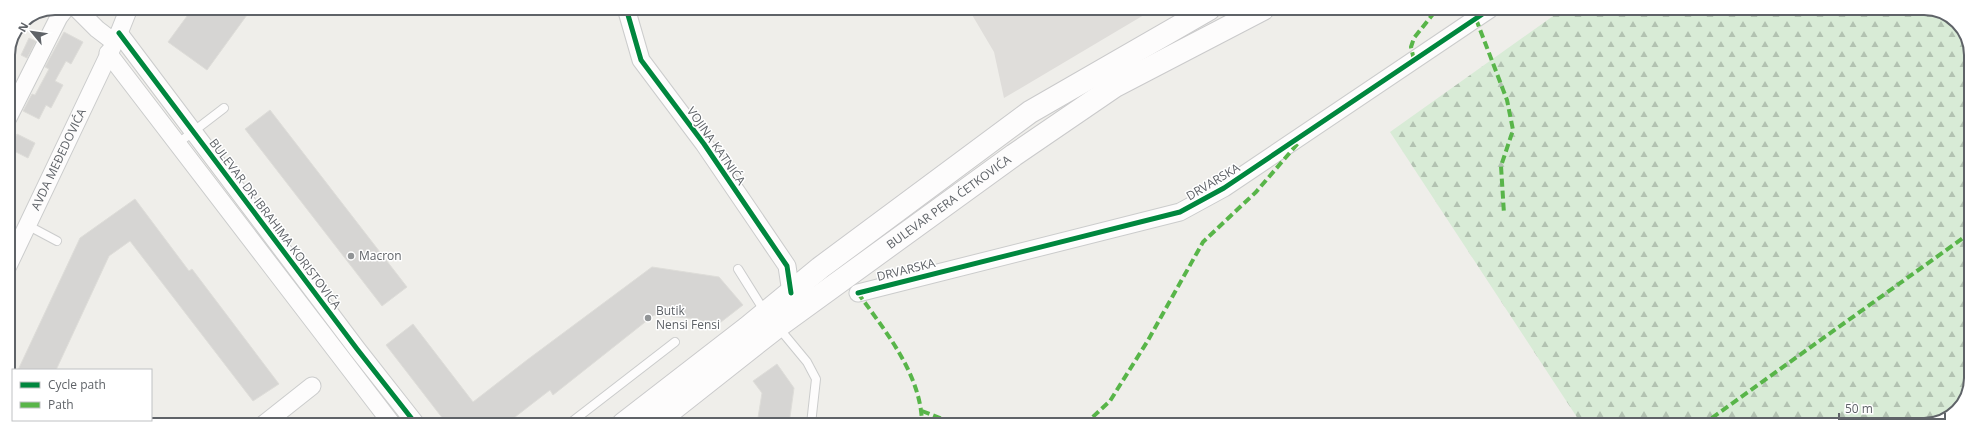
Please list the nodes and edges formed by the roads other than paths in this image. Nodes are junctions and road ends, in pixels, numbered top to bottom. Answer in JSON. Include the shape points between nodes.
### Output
{"nodes":[{"id":1,"x":61,"y":15,"type":"edge"},
{"id":2,"x":83,"y":15,"type":"edge"},
{"id":3,"x":126,"y":15,"type":"edge"},
{"id":4,"x":628,"y":15,"type":"edge"},
{"id":5,"x":1198,"y":15,"type":"edge"},
{"id":6,"x":1251,"y":15,"type":"edge"},
{"id":7,"x":1481,"y":15,"type":"edge"},
{"id":8,"x":114,"y":43,"type":"junction"},
{"id":9,"x":15,"y":104,"type":"edge"},
{"id":10,"x":224,"y":108,"type":"dead end"},
{"id":11,"x":193,"y":132,"type":"junction"},
{"id":12,"x":177,"y":144,"type":"junction"},
{"id":13,"x":27,"y":225,"type":"junction"},
{"id":14,"x":56,"y":242,"type":"dead end"},
{"id":15,"x":15,"y":251,"type":"edge"},
{"id":16,"x":738,"y":268,"type":"dead end"},
{"id":17,"x":791,"y":293,"type":"junction"},
{"id":18,"x":858,"y":293,"type":"dead end"},
{"id":19,"x":771,"y":320,"type":"junction"},
{"id":20,"x":675,"y":342,"type":"dead end"},
{"id":21,"x":312,"y":386,"type":"dead end"},
{"id":22,"x":272,"y":418,"type":"edge"},
{"id":23,"x":387,"y":418,"type":"edge"},
{"id":24,"x":411,"y":418,"type":"edge"},
{"id":25,"x":577,"y":418,"type":"edge"},
{"id":26,"x":632,"y":418,"type":"edge"},
{"id":27,"x":661,"y":418,"type":"edge"},
{"id":28,"x":811,"y":418,"type":"edge"}],
"edges":[{"from":1,"to":9,"type":"street"},
{"from":2,"to":8,"type":"street"},
{"from":3,"to":8,"type":"street","name":"AVDA MEĐEDOVIĆA"},
{"from":4,"to":17,"type":"street","name":"VOJINA KATNIĆA","via":[[641,60],[704,144],[787,266]]},
{"from":5,"to":17,"type":"main road","name":"BULEVAR PERA ĆETKOVIĆA","via":[[1030,112],[820,268]]},
{"from":6,"to":19,"type":"main road","name":"BULEVAR PERA ĆETKOVIĆA","via":[[1115,86]]},
{"from":7,"to":18,"type":"street","name":"DRVARSKA","via":[[1224,188],[1191,207],[1172,214]]},
{"from":8,"to":11,"type":"street","name":"BULEVAR DR IBRAHIMA KORISTOVIĆA"},
{"from":8,"to":12,"type":"street"},
{"from":8,"to":13,"type":"street","name":"AVDA MEĐEDOVIĆA"},
{"from":10,"to":11,"type":"lane"},
{"from":11,"to":12,"type":"lane"},
{"from":11,"to":24,"type":"street","name":"BULEVAR DR IBRAHIMA KORISTOVIĆA"},
{"from":12,"to":23,"type":"street"},
{"from":13,"to":14,"type":"lane"},
{"from":13,"to":15,"type":"street","name":"AVDA MEĐEDOVIĆA"},
{"from":16,"to":19,"type":"lane"},
{"from":17,"to":19,"type":"main road","name":"BULEVAR PERA ĆETKOVIĆA"},
{"from":19,"to":26,"type":"main road","name":"BULEVAR PERA ĆETKOVIĆA"},
{"from":19,"to":27,"type":"main road","name":"BULEVAR PERA ĆETKOVIĆA"},
{"from":19,"to":28,"type":"lane","via":[[807,362],[816,379]]},
{"from":20,"to":25,"type":"lane"},
{"from":21,"to":22,"type":"street"}]}
